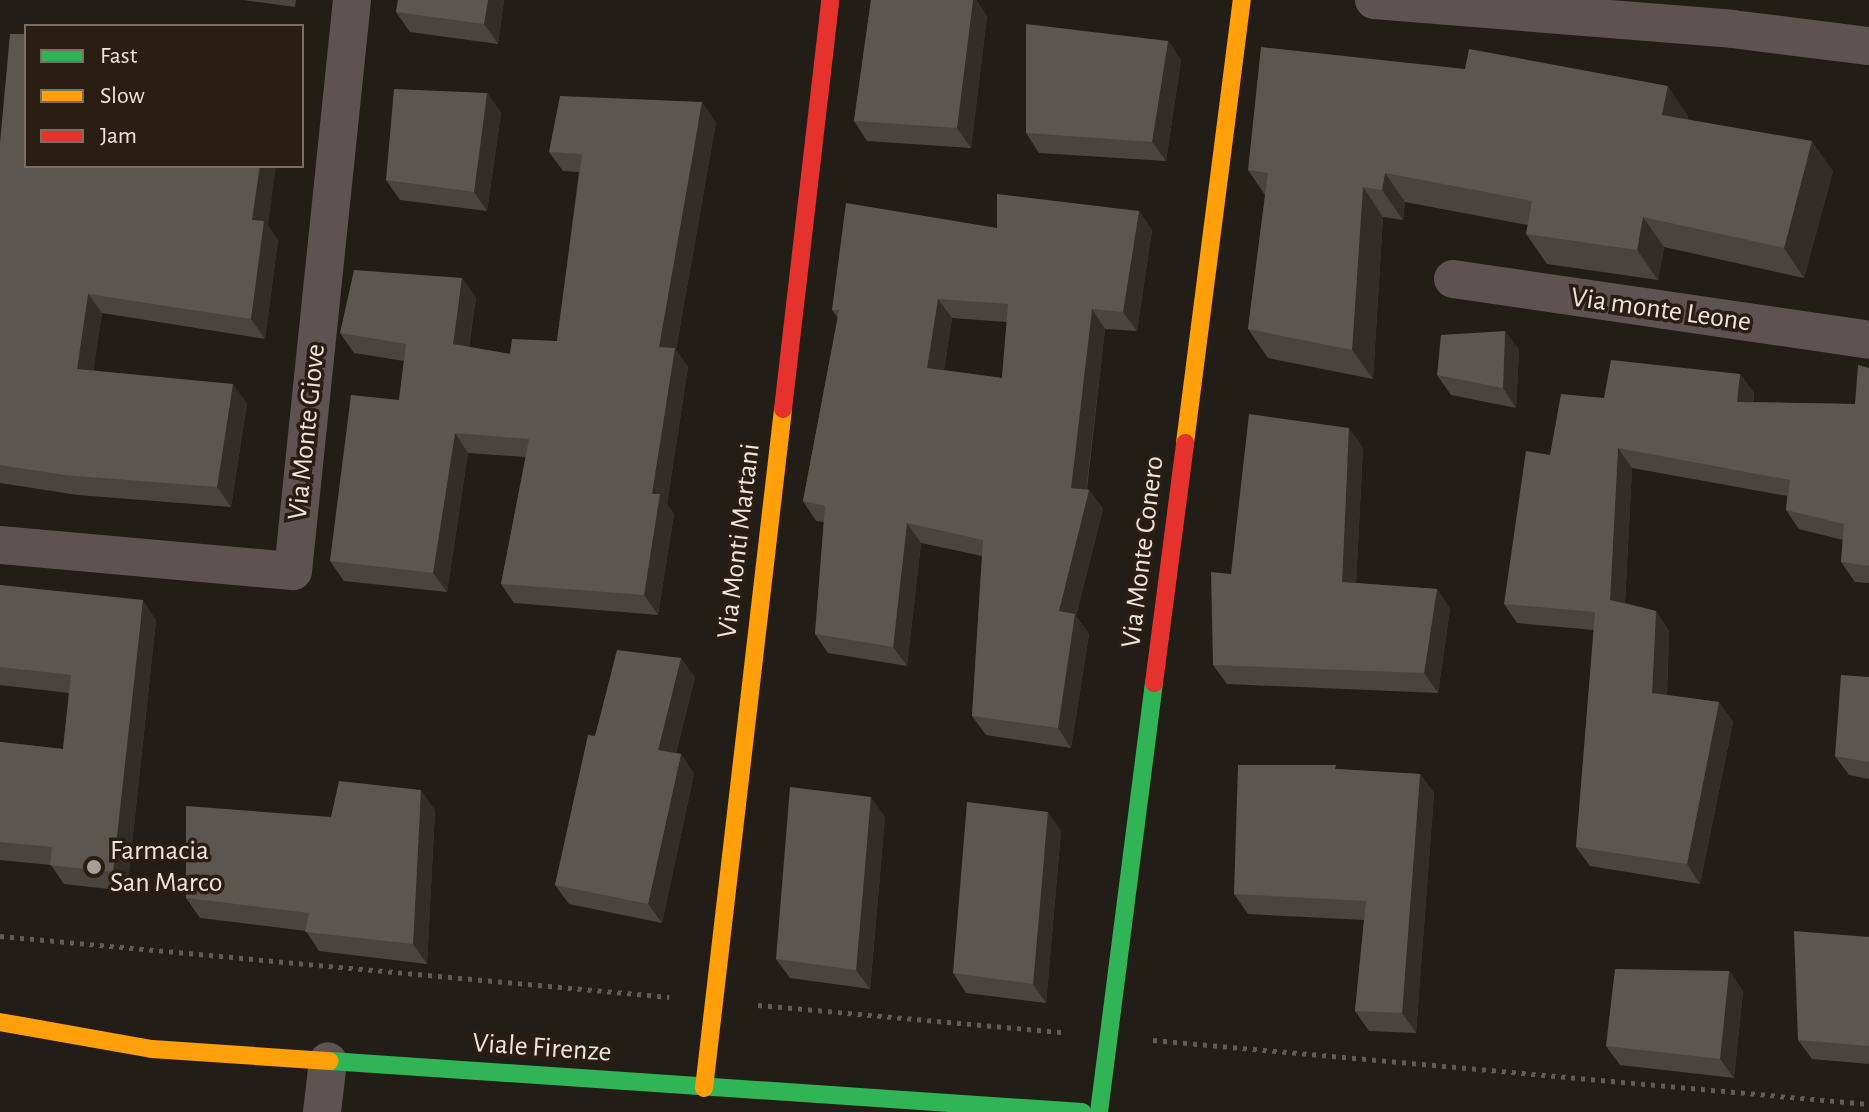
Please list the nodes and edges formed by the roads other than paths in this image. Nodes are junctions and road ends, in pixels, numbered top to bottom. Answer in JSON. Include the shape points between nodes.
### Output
{"nodes":[{"id":1,"x":352,"y":0,"type":"edge"},
{"id":2,"x":830,"y":0,"type":"edge"},
{"id":3,"x":1242,"y":0,"type":"edge"},
{"id":4,"x":1374,"y":0,"type":"edge"},
{"id":5,"x":1869,"y":46,"type":"edge"},
{"id":6,"x":1453,"y":279,"type":"dead end"},
{"id":7,"x":1869,"y":340,"type":"edge"},
{"id":8,"x":0,"y":545,"type":"edge"},
{"id":9,"x":0,"y":1022,"type":"edge"},
{"id":10,"x":328,"y":1061,"type":"junction"},
{"id":11,"x":704,"y":1088,"type":"junction"},
{"id":12,"x":322,"y":1112,"type":"edge"},
{"id":13,"x":1082,"y":1112,"type":"edge"},
{"id":14,"x":1099,"y":1112,"type":"edge"}],
"edges":[{"from":1,"to":8,"type":"street","name":"Via Monte Giove","via":[[293,571]]},
{"from":2,"to":11,"type":"street","name":"Via Monti Martani"},
{"from":3,"to":14,"type":"street","name":"Via Monte Conero"},
{"from":4,"to":5,"type":"street","via":[[1732,29]]},
{"from":6,"to":7,"type":"street","name":"Via monte Leone"},
{"from":9,"to":10,"type":"street","name":"Viale Firenze","via":[[152,1049]]},
{"from":10,"to":11,"type":"street","name":"Viale Firenze"},
{"from":10,"to":12,"type":"street"},
{"from":11,"to":13,"type":"street","name":"Viale Firenze"}]}
